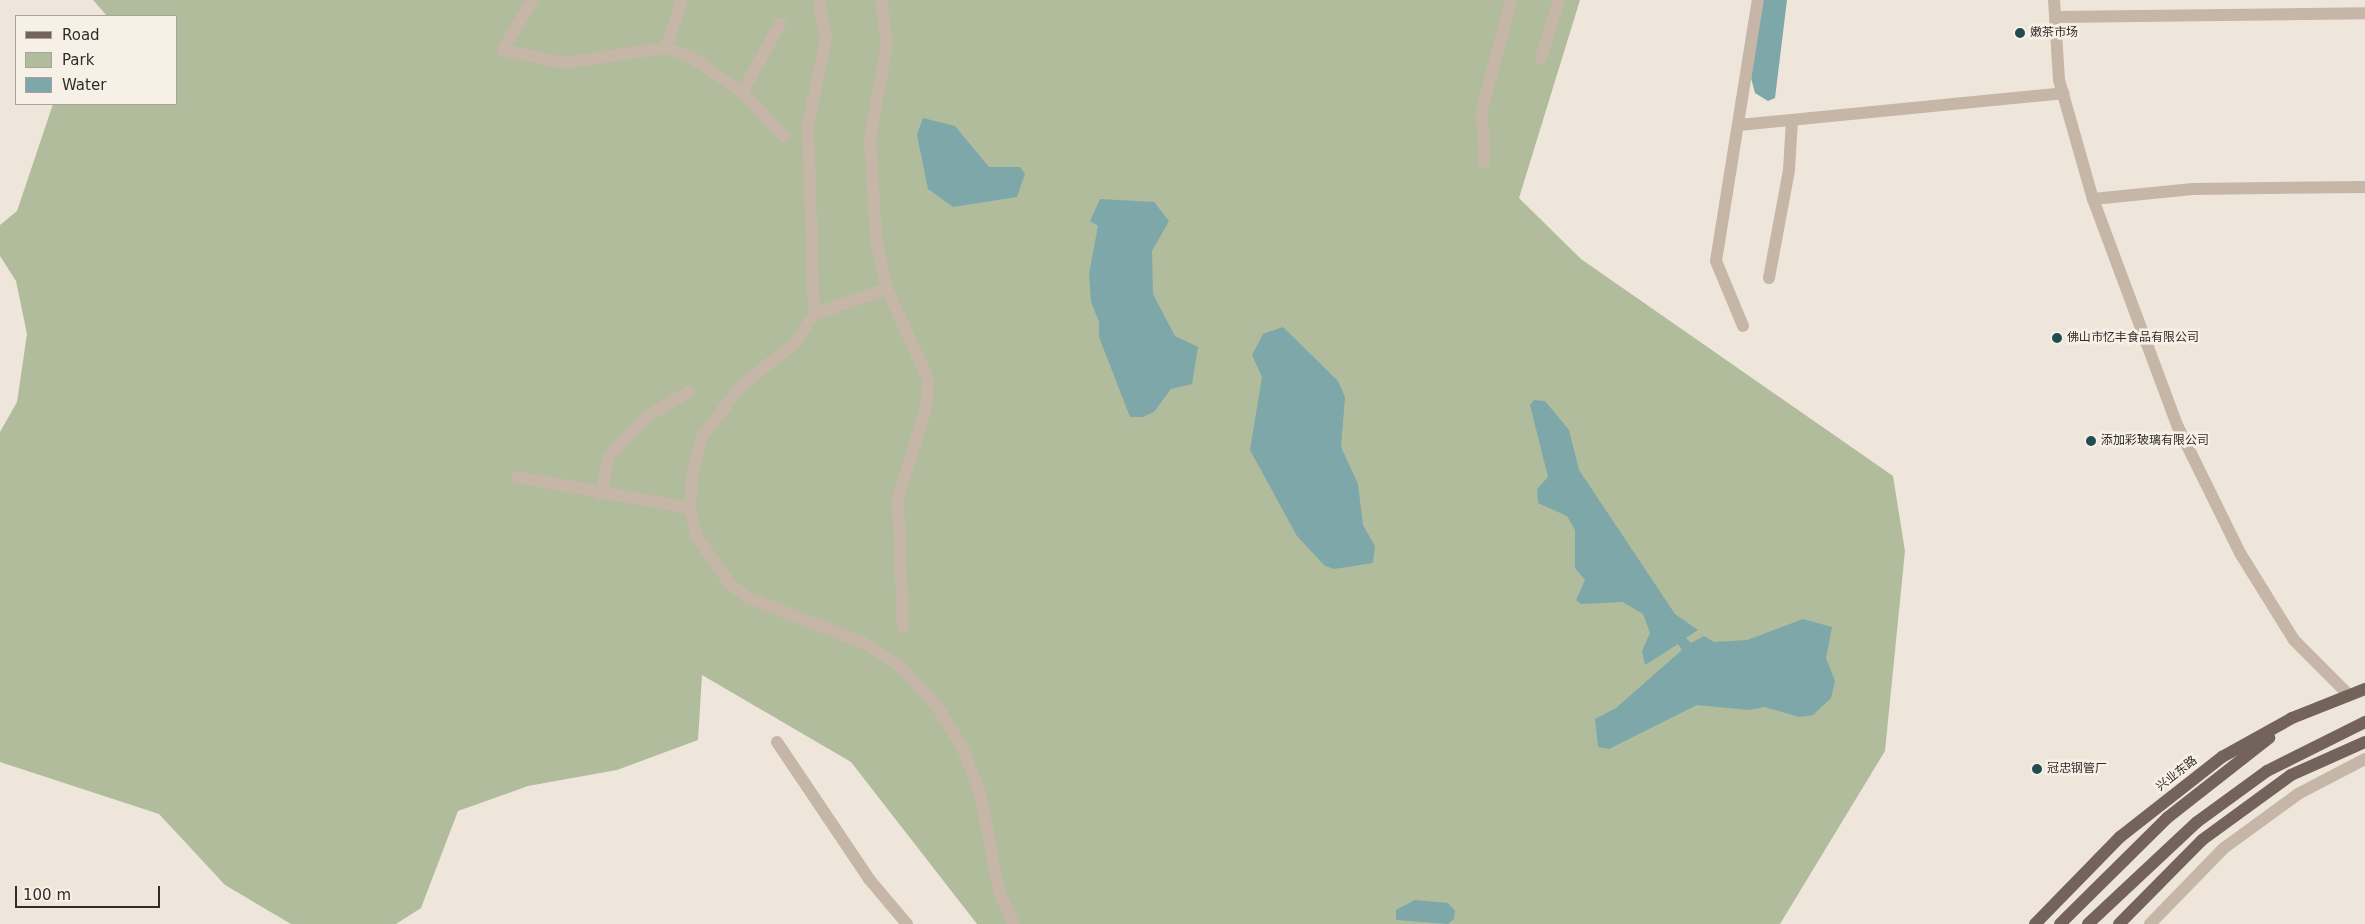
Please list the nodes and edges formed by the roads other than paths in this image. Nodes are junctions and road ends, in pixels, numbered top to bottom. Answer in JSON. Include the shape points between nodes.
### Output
{"nodes":[{"id":1,"x":532,"y":0,"type":"edge"},
{"id":2,"x":682,"y":0,"type":"edge"},
{"id":3,"x":819,"y":0,"type":"edge"},
{"id":4,"x":881,"y":0,"type":"edge"},
{"id":5,"x":1511,"y":0,"type":"edge"},
{"id":6,"x":1560,"y":0,"type":"edge"},
{"id":7,"x":1758,"y":0,"type":"edge"},
{"id":8,"x":2054,"y":0,"type":"edge"},
{"id":9,"x":2365,"y":13,"type":"edge"},
{"id":10,"x":2055,"y":17,"type":"junction"},
{"id":11,"x":780,"y":24,"type":"dead end"},
{"id":12,"x":666,"y":48,"type":"junction"},
{"id":13,"x":1541,"y":58,"type":"dead end"},
{"id":14,"x":742,"y":92,"type":"junction"},
{"id":15,"x":2063,"y":93,"type":"junction"},
{"id":16,"x":1792,"y":120,"type":"junction"},
{"id":17,"x":1738,"y":125,"type":"junction"},
{"id":18,"x":784,"y":136,"type":"dead end"},
{"id":19,"x":1484,"y":162,"type":"dead end"},
{"id":20,"x":2365,"y":187,"type":"edge"},
{"id":21,"x":2093,"y":199,"type":"junction"},
{"id":22,"x":1769,"y":278,"type":"dead end"},
{"id":23,"x":886,"y":289,"type":"junction"},
{"id":24,"x":814,"y":314,"type":"junction"},
{"id":25,"x":1743,"y":326,"type":"dead end"},
{"id":26,"x":689,"y":392,"type":"dead end"},
{"id":27,"x":517,"y":477,"type":"dead end"},
{"id":28,"x":600,"y":494,"type":"junction"},
{"id":29,"x":690,"y":508,"type":"junction"},
{"id":30,"x":903,"y":627,"type":"dead end"},
{"id":31,"x":2365,"y":689,"type":"edge"},
{"id":32,"x":2349,"y":695,"type":"junction"},
{"id":33,"x":2292,"y":718,"type":"junction"},
{"id":34,"x":2365,"y":722,"type":"edge"},
{"id":35,"x":777,"y":742,"type":"dead end"},
{"id":36,"x":2365,"y":742,"type":"edge"},
{"id":37,"x":2365,"y":759,"type":"edge"},
{"id":38,"x":2063,"y":921,"type":"edge"},
{"id":39,"x":907,"y":924,"type":"edge"},
{"id":40,"x":1014,"y":924,"type":"edge"},
{"id":41,"x":2035,"y":924,"type":"edge"},
{"id":42,"x":2088,"y":924,"type":"edge"},
{"id":43,"x":2119,"y":924,"type":"edge"},
{"id":44,"x":2150,"y":924,"type":"edge"}],
"edges":[{"from":1,"to":12,"type":"street","via":[[503,50],[563,62]]},
{"from":2,"to":12,"type":"street"},
{"from":3,"to":24,"type":"street","via":[[826,39],[808,125]]},
{"from":4,"to":23,"type":"street","via":[[887,44],[870,139],[876,240]]},
{"from":5,"to":19,"type":"street","via":[[1482,110]]},
{"from":6,"to":13,"type":"street"},
{"from":7,"to":17,"type":"street"},
{"from":8,"to":10,"type":"street"},
{"from":9,"to":10,"type":"street"},
{"from":10,"to":15,"type":"street"},
{"from":11,"to":14,"type":"street"},
{"from":12,"to":14,"type":"street","via":[[694,59]]},
{"from":14,"to":18,"type":"street"},
{"from":15,"to":16,"type":"street"},
{"from":15,"to":21,"type":"street"},
{"from":16,"to":17,"type":"street"},
{"from":16,"to":22,"type":"street","via":[[1789,170]]},
{"from":17,"to":25,"type":"street","via":[[1716,261]]},
{"from":20,"to":21,"type":"street","via":[[2193,188]]},
{"from":21,"to":32,"type":"street","via":[[2178,427],[2240,552],[2294,640]]},
{"from":23,"to":24,"type":"street"},
{"from":23,"to":30,"type":"street","via":[[928,379],[926,408],[898,498]]},
{"from":24,"to":29,"type":"street","via":[[795,343],[741,386],[702,437],[695,455]]},
{"from":26,"to":28,"type":"street","via":[[649,415],[609,456]]},
{"from":27,"to":28,"type":"street"},
{"from":28,"to":29,"type":"street"},
{"from":29,"to":40,"type":"street","via":[[696,536],[731,585],[772,610],[866,644],[900,666],[937,706],[962,747],[980,793],[999,892]]},
{"from":31,"to":32,"type":"main road","name":"兴业东路"},
{"from":32,"to":33,"type":"main road","name":"兴业东路"},
{"from":33,"to":38,"type":"main road","via":[[2167,818]]},
{"from":33,"to":41,"type":"main road","name":"兴业东路","via":[[2222,757],[2120,837]]},
{"from":34,"to":42,"type":"main road","via":[[2267,771],[2196,822]]},
{"from":35,"to":39,"type":"street","via":[[869,879]]},
{"from":36,"to":43,"type":"main road","via":[[2291,775],[2202,840]]},
{"from":37,"to":44,"type":"street","via":[[2298,794],[2224,848]]}]}
